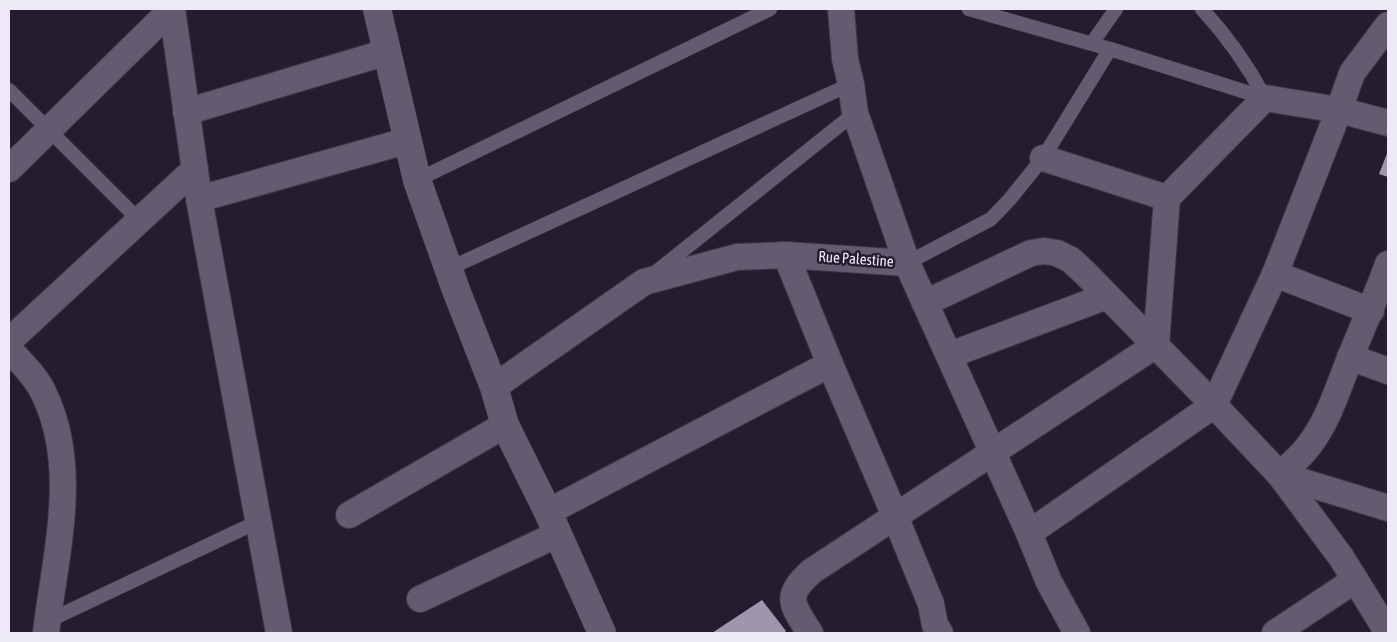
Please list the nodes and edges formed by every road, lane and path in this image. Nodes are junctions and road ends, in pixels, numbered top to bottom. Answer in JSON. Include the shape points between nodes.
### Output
{"nodes":[{"id":1,"x":172,"y":9,"type":"edge"},
{"id":2,"x":377,"y":9,"type":"edge"},
{"id":3,"x":770,"y":9,"type":"edge"},
{"id":4,"x":841,"y":9,"type":"edge"},
{"id":5,"x":969,"y":9,"type":"edge"},
{"id":6,"x":1116,"y":9,"type":"edge"},
{"id":7,"x":1202,"y":9,"type":"edge"},
{"id":8,"x":1388,"y":25,"type":"edge"},
{"id":9,"x":1092,"y":43,"type":"junction"},
{"id":10,"x":1110,"y":49,"type":"junction"},
{"id":11,"x":387,"y":52,"type":"junction"},
{"id":12,"x":851,"y":84,"type":"junction"},
{"id":13,"x":9,"y":90,"type":"edge"},
{"id":14,"x":1265,"y":98,"type":"junction"},
{"id":15,"x":1339,"y":110,"type":"junction"},
{"id":16,"x":186,"y":112,"type":"junction"},
{"id":17,"x":855,"y":113,"type":"junction"},
{"id":18,"x":1388,"y":123,"type":"edge"},
{"id":19,"x":49,"y":130,"type":"junction"},
{"id":20,"x":406,"y":140,"type":"junction"},
{"id":21,"x":1043,"y":158,"type":"junction"},
{"id":22,"x":9,"y":169,"type":"edge"},
{"id":23,"x":195,"y":169,"type":"junction"},
{"id":24,"x":417,"y":180,"type":"junction"},
{"id":25,"x":1167,"y":198,"type":"junction"},
{"id":26,"x":199,"y":199,"type":"junction"},
{"id":27,"x":139,"y":220,"type":"junction"},
{"id":28,"x":786,"y":255,"type":"junction"},
{"id":29,"x":907,"y":263,"type":"junction"},
{"id":30,"x":1388,"y":264,"type":"edge"},
{"id":31,"x":448,"y":269,"type":"junction"},
{"id":32,"x":1275,"y":274,"type":"junction"},
{"id":33,"x":644,"y":282,"type":"junction"},
{"id":34,"x":1107,"y":296,"type":"junction"},
{"id":35,"x":924,"y":303,"type":"junction"},
{"id":36,"x":1378,"y":307,"type":"edge"},
{"id":37,"x":9,"y":341,"type":"edge"},
{"id":38,"x":1156,"y":345,"type":"junction"},
{"id":39,"x":9,"y":349,"type":"edge"},
{"id":40,"x":950,"y":355,"type":"junction"},
{"id":41,"x":1350,"y":357,"type":"junction"},
{"id":42,"x":830,"y":364,"type":"junction"},
{"id":43,"x":1388,"y":371,"type":"edge"},
{"id":44,"x":494,"y":387,"type":"junction"},
{"id":45,"x":1214,"y":405,"type":"junction"},
{"id":46,"x":505,"y":425,"type":"junction"},
{"id":47,"x":992,"y":452,"type":"junction"},
{"id":48,"x":1280,"y":475,"type":"junction"},
{"id":49,"x":1388,"y":508,"type":"edge"},
{"id":50,"x":349,"y":515,"type":"dead end"},
{"id":51,"x":895,"y":516,"type":"junction"},
{"id":52,"x":259,"y":521,"type":"junction"},
{"id":53,"x":553,"y":523,"type":"junction"},
{"id":54,"x":1029,"y":533,"type":"junction"},
{"id":55,"x":1355,"y":580,"type":"junction"},
{"id":56,"x":420,"y":599,"type":"dead end"},
{"id":57,"x":47,"y":627,"type":"edge"},
{"id":58,"x":279,"y":633,"type":"edge"},
{"id":59,"x":602,"y":633,"type":"edge"},
{"id":60,"x":810,"y":633,"type":"edge"},
{"id":61,"x":940,"y":633,"type":"edge"},
{"id":62,"x":1077,"y":633,"type":"edge"},
{"id":63,"x":1275,"y":633,"type":"edge"},
{"id":64,"x":1388,"y":633,"type":"edge"}],
"edges":[{"from":1,"to":16,"type":"street"},
{"from":1,"to":19,"type":"street"},
{"from":2,"to":11,"type":"street"},
{"from":3,"to":24,"type":"lane"},
{"from":4,"to":12,"type":"street","via":[[844,59]]},
{"from":5,"to":9,"type":"lane"},
{"from":6,"to":9,"type":"lane"},
{"from":7,"to":14,"type":"lane","via":[[1233,46]]},
{"from":8,"to":15,"type":"street","via":[[1352,73]]},
{"from":9,"to":10,"type":"lane"},
{"from":10,"to":14,"type":"lane"},
{"from":10,"to":21,"type":"lane"},
{"from":11,"to":16,"type":"street"},
{"from":11,"to":20,"type":"street"},
{"from":12,"to":17,"type":"street"},
{"from":12,"to":31,"type":"lane"},
{"from":13,"to":19,"type":"lane"},
{"from":14,"to":15,"type":"street"},
{"from":14,"to":25,"type":"street"},
{"from":15,"to":18,"type":"street"},
{"from":15,"to":32,"type":"street"},
{"from":16,"to":23,"type":"street"},
{"from":17,"to":29,"type":"street"},
{"from":17,"to":33,"type":"lane"},
{"from":19,"to":22,"type":"street"},
{"from":19,"to":27,"type":"lane"},
{"from":20,"to":24,"type":"street"},
{"from":20,"to":26,"type":"street"},
{"from":21,"to":25,"type":"street"},
{"from":21,"to":29,"type":"lane","via":[[991,219]]},
{"from":23,"to":26,"type":"street"},
{"from":23,"to":27,"type":"street"},
{"from":24,"to":31,"type":"street"},
{"from":25,"to":38,"type":"street"},
{"from":26,"to":52,"type":"street"},
{"from":27,"to":37,"type":"street"},
{"from":28,"to":29,"type":"street","name":"Rue Palestine"},
{"from":28,"to":33,"type":"street","name":"Rue Palestine","via":[[737,257]]},
{"from":28,"to":42,"type":"street"},
{"from":29,"to":35,"type":"street","name":"Rue Palestine"},
{"from":30,"to":36,"type":"street"},
{"from":31,"to":44,"type":"street"},
{"from":32,"to":36,"type":"street"},
{"from":32,"to":45,"type":"street"},
{"from":33,"to":44,"type":"street","name":"Rue Palestine"},
{"from":34,"to":35,"type":"street","via":[[1071,260],[1057,253],[1044,252],[1031,253],[1009,262]]},
{"from":34,"to":38,"type":"street"},
{"from":34,"to":40,"type":"street"},
{"from":35,"to":40,"type":"street","name":"Rue Palestine"},
{"from":36,"to":41,"type":"street"},
{"from":38,"to":45,"type":"street"},
{"from":38,"to":47,"type":"street"},
{"from":39,"to":57,"type":"street","via":[[44,392],[56,421],[64,498]]},
{"from":40,"to":47,"type":"street","name":"Rue Palestine"},
{"from":41,"to":43,"type":"street"},
{"from":41,"to":48,"type":"street","via":[[1324,422],[1307,448]]},
{"from":42,"to":51,"type":"street"},
{"from":42,"to":53,"type":"street"},
{"from":44,"to":46,"type":"street"},
{"from":45,"to":48,"type":"street"},
{"from":45,"to":54,"type":"street"},
{"from":46,"to":50,"type":"street"},
{"from":46,"to":53,"type":"street"},
{"from":47,"to":51,"type":"street"},
{"from":47,"to":54,"type":"street","name":"Rue Palestine"},
{"from":48,"to":49,"type":"street"},
{"from":48,"to":55,"type":"street","via":[[1342,557]]},
{"from":51,"to":60,"type":"street","via":[[801,581],[792,602]]},
{"from":51,"to":61,"type":"street"},
{"from":52,"to":57,"type":"lane"},
{"from":52,"to":58,"type":"street"},
{"from":53,"to":56,"type":"street"},
{"from":53,"to":59,"type":"street"},
{"from":54,"to":62,"type":"street","name":"Rue Palestine","via":[[1049,582]]},
{"from":55,"to":63,"type":"street"},
{"from":55,"to":64,"type":"street"}]}
